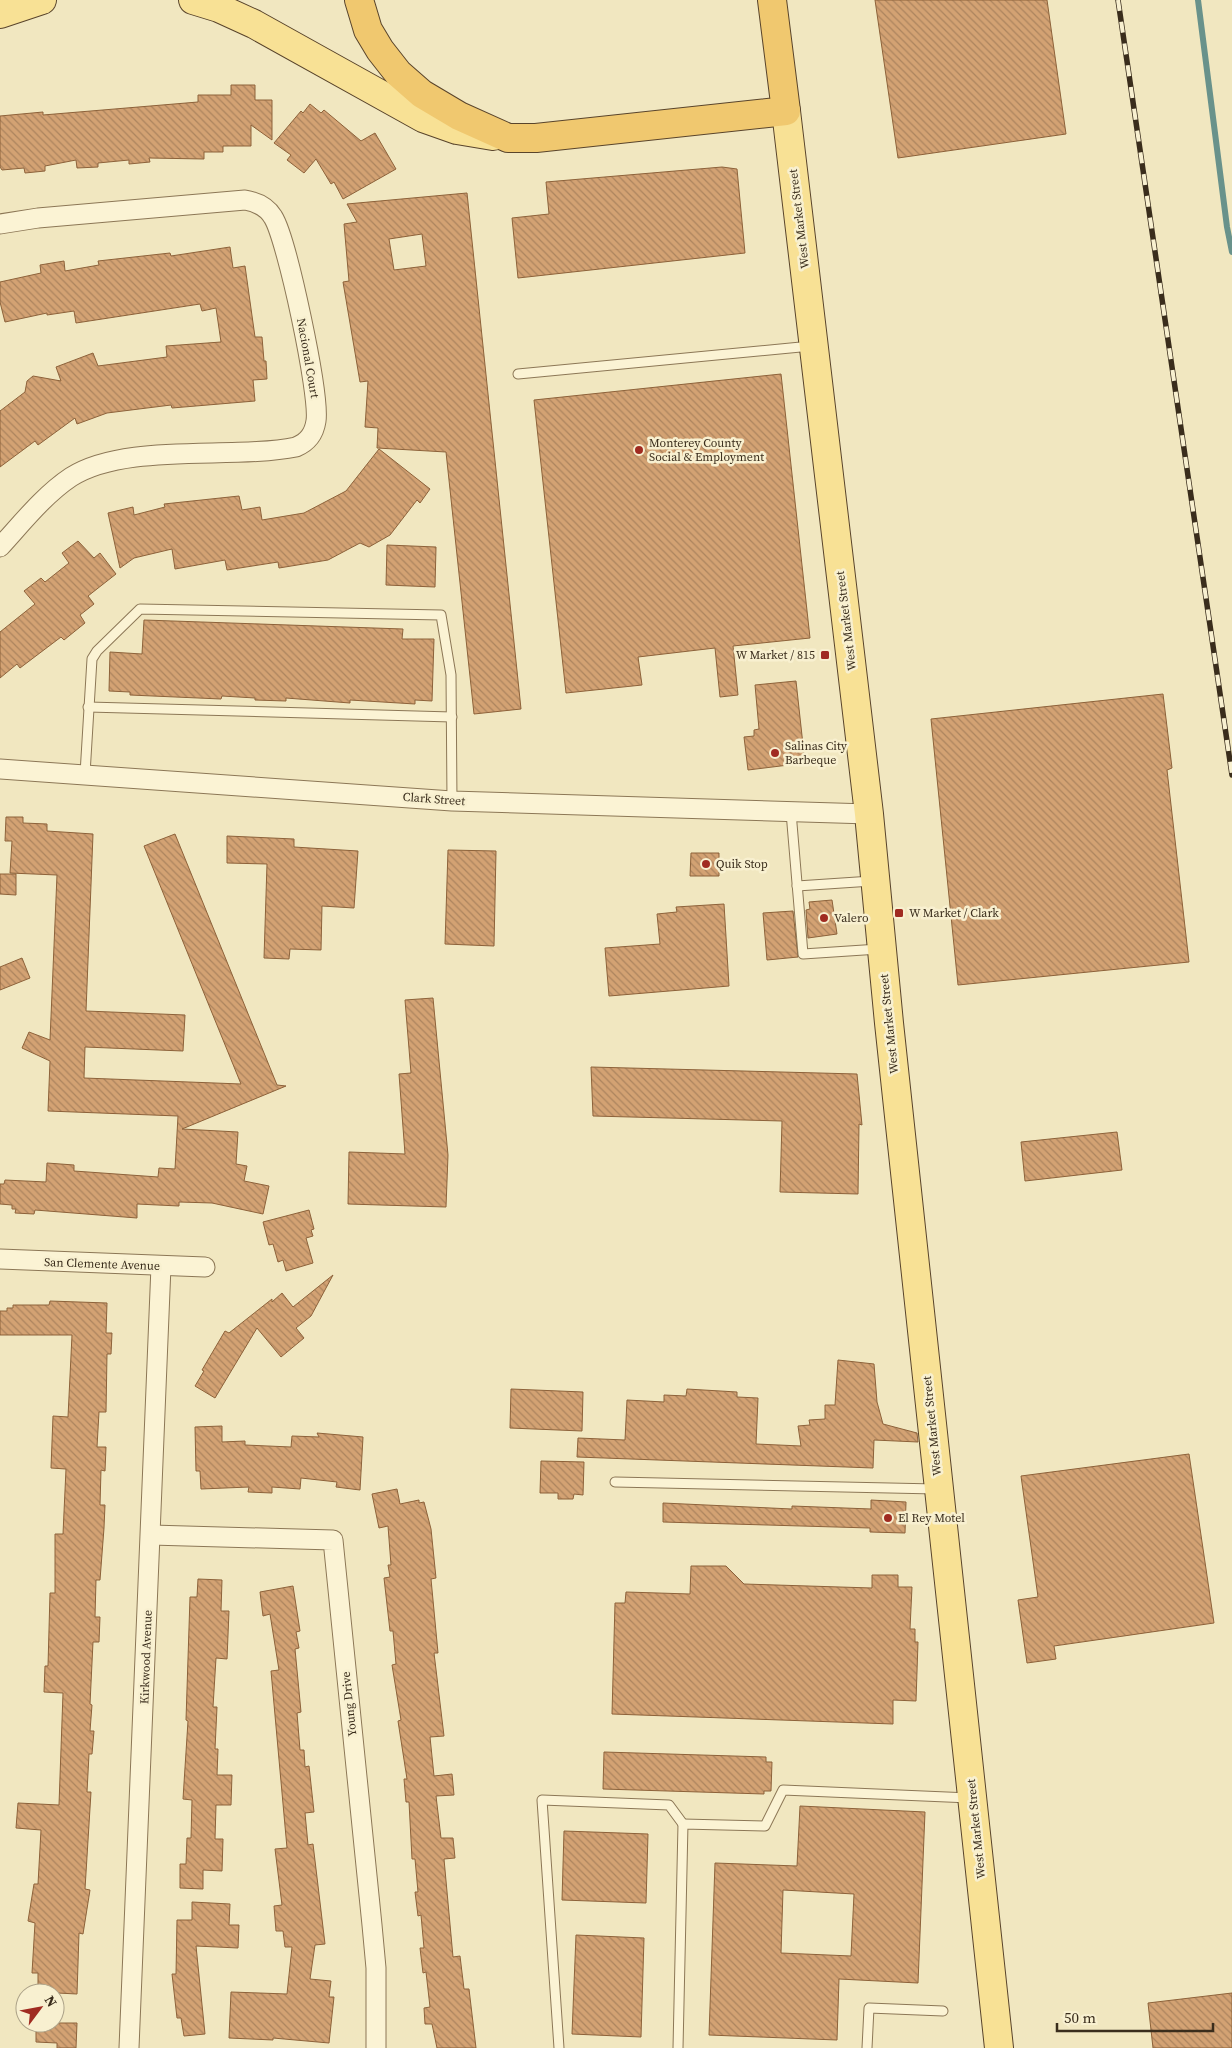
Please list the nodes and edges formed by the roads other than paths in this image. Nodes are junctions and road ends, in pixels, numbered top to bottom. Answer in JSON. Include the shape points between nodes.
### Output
{"nodes":[{"id":1,"x":42,"y":0,"type":"edge"},
{"id":2,"x":193,"y":0,"type":"edge"},
{"id":3,"x":359,"y":0,"type":"edge"},
{"id":4,"x":772,"y":0,"type":"edge"},
{"id":5,"x":0,"y":14,"type":"edge"},
{"id":6,"x":786,"y":111,"type":"junction"},
{"id":7,"x":508,"y":138,"type":"junction"},
{"id":8,"x":0,"y":224,"type":"edge"},
{"id":9,"x":814,"y":346,"type":"junction"},
{"id":10,"x":518,"y":374,"type":"dead end"},
{"id":11,"x":0,"y":547,"type":"edge"},
{"id":12,"x":88,"y":707,"type":"junction"},
{"id":13,"x":452,"y":717,"type":"junction"},
{"id":14,"x":0,"y":769,"type":"edge"},
{"id":15,"x":85,"y":774,"type":"junction"},
{"id":16,"x":452,"y":801,"type":"junction"},
{"id":17,"x":792,"y":812,"type":"junction"},
{"id":18,"x":869,"y":814,"type":"junction"},
{"id":19,"x":875,"y":881,"type":"junction"},
{"id":20,"x":797,"y":886,"type":"junction"},
{"id":21,"x":882,"y":948,"type":"junction"},
{"id":22,"x":0,"y":1259,"type":"edge"},
{"id":23,"x":161,"y":1266,"type":"junction"},
{"id":24,"x":205,"y":1267,"type":"dead end"},
{"id":25,"x":615,"y":1482,"type":"dead end"},
{"id":26,"x":939,"y":1489,"type":"junction"},
{"id":27,"x":151,"y":1535,"type":"junction"},
{"id":28,"x":972,"y":1798,"type":"junction"},
{"id":29,"x":683,"y":1824,"type":"junction"},
{"id":30,"x":943,"y":2011,"type":"dead end"},
{"id":31,"x":129,"y":2048,"type":"edge"},
{"id":32,"x":376,"y":2048,"type":"edge"},
{"id":33,"x":558,"y":2048,"type":"edge"},
{"id":34,"x":678,"y":2048,"type":"edge"},
{"id":35,"x":867,"y":2048,"type":"edge"},
{"id":36,"x":999,"y":2048,"type":"edge"}],
"edges":[{"from":1,"to":5,"type":"main road"},
{"from":2,"to":7,"type":"main road","via":[[254,24],[423,118],[457,130]]},
{"from":3,"to":7,"type":"highway","via":[[368,30],[398,73],[422,94],[459,116]]},
{"from":4,"to":6,"type":"highway","name":"West Market Street"},
{"from":6,"to":7,"type":"highway","via":[[536,138]]},
{"from":6,"to":9,"type":"main road","name":"West Market Street"},
{"from":8,"to":11,"type":"street","name":"Nacional Court","via":[[244,200],[260,205],[272,214],[281,235],[308,355],[317,415],[309,438],[296,447],[136,458],[90,468],[53,492]]},
{"from":9,"to":10,"type":"lane"},
{"from":9,"to":18,"type":"main road","name":"West Market Street"},
{"from":12,"to":13,"type":"lane"},
{"from":12,"to":13,"type":"lane","via":[[92,659],[96,651],[140,610],[441,615],[451,675]]},
{"from":12,"to":15,"type":"lane"},
{"from":13,"to":16,"type":"lane"},
{"from":14,"to":15,"type":"street","name":"Clark Street"},
{"from":15,"to":16,"type":"street","name":"Clark Street"},
{"from":16,"to":17,"type":"street","name":"Clark Street"},
{"from":17,"to":18,"type":"street","name":"Clark Street"},
{"from":17,"to":20,"type":"lane"},
{"from":18,"to":19,"type":"main road","name":"West Market Street"},
{"from":19,"to":20,"type":"lane"},
{"from":19,"to":21,"type":"main road","name":"West Market Street"},
{"from":20,"to":21,"type":"lane","via":[[803,954]]},
{"from":21,"to":26,"type":"main road","name":"West Market Street"},
{"from":22,"to":23,"type":"street","name":"San Clemente Avenue"},
{"from":23,"to":24,"type":"street","name":"San Clemente Avenue"},
{"from":23,"to":27,"type":"street","name":"Kirkwood Avenue"},
{"from":25,"to":26,"type":"lane"},
{"from":26,"to":28,"type":"main road","name":"West Market Street"},
{"from":27,"to":31,"type":"street","name":"Kirkwood Avenue"},
{"from":27,"to":32,"type":"street","name":"Young Drive","via":[[333,1540],[376,1968]]},
{"from":28,"to":29,"type":"lane","via":[[783,1790],[765,1826]]},
{"from":28,"to":36,"type":"main road","name":"West Market Street"},
{"from":29,"to":33,"type":"lane","via":[[669,1805],[542,1800]]},
{"from":29,"to":34,"type":"lane"},
{"from":30,"to":35,"type":"lane","via":[[869,2008]]}]}
